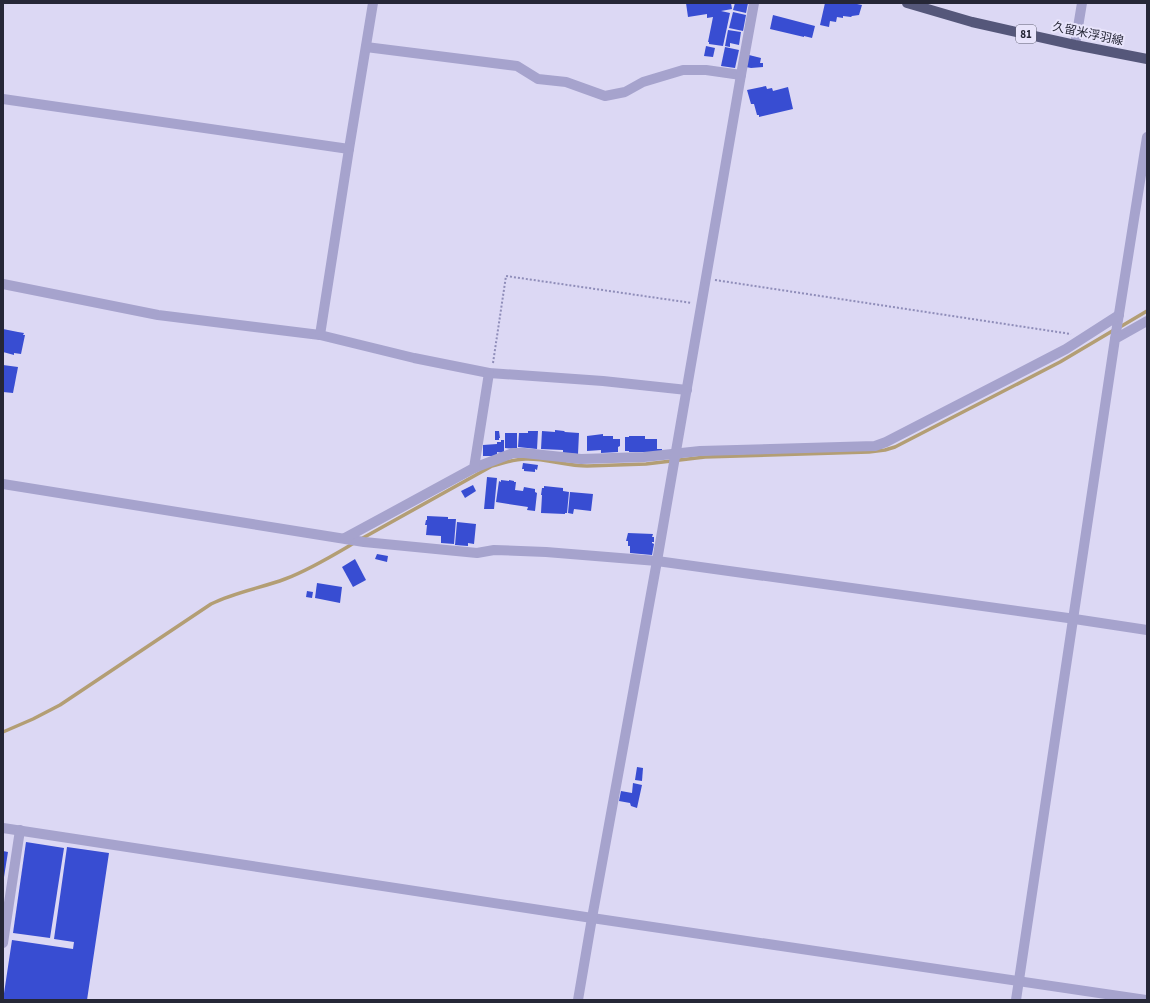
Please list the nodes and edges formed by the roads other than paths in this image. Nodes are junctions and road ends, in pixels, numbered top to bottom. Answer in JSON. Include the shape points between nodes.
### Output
{"nodes":[{"id":1,"x":373,"y":3,"type":"edge"},
{"id":2,"x":754,"y":3,"type":"edge"},
{"id":3,"x":907,"y":3,"type":"edge"},
{"id":4,"x":1082,"y":3,"type":"edge"},
{"id":5,"x":1075,"y":45,"type":"junction"},
{"id":6,"x":366,"y":46,"type":"junction"},
{"id":7,"x":1147,"y":60,"type":"edge"},
{"id":8,"x":741,"y":75,"type":"junction"},
{"id":9,"x":3,"y":99,"type":"edge"},
{"id":10,"x":1147,"y":137,"type":"edge"},
{"id":11,"x":349,"y":149,"type":"junction"},
{"id":12,"x":3,"y":284,"type":"edge"},
{"id":13,"x":1118,"y":319,"type":"junction"},
{"id":14,"x":1147,"y":321,"type":"edge"},
{"id":15,"x":320,"y":335,"type":"junction"},
{"id":16,"x":1116,"y":338,"type":"junction"},
{"id":17,"x":489,"y":373,"type":"junction"},
{"id":18,"x":687,"y":390,"type":"junction"},
{"id":19,"x":675,"y":458,"type":"junction"},
{"id":20,"x":474,"y":468,"type":"junction"},
{"id":21,"x":3,"y":484,"type":"edge"},
{"id":22,"x":348,"y":539,"type":"junction"},
{"id":23,"x":657,"y":561,"type":"junction"},
{"id":24,"x":1073,"y":619,"type":"junction"},
{"id":25,"x":1147,"y":630,"type":"edge"},
{"id":26,"x":3,"y":828,"type":"edge"},
{"id":27,"x":20,"y":830,"type":"junction"},
{"id":28,"x":592,"y":918,"type":"junction"},
{"id":29,"x":3,"y":943,"type":"edge"},
{"id":30,"x":1019,"y":981,"type":"junction"},
{"id":31,"x":578,"y":1000,"type":"edge"},
{"id":32,"x":1016,"y":1000,"type":"edge"},
{"id":33,"x":1146,"y":1000,"type":"edge"}],
"edges":[{"from":1,"to":6,"type":"street"},
{"from":2,"to":8,"type":"street"},
{"from":3,"to":5,"type":"main road","name":"久留米浮羽線","number":"81","via":[[972,22]]},
{"from":4,"to":5,"type":"street"},
{"from":5,"to":7,"type":"main road","name":"久留米浮羽線","number":"81"},
{"from":6,"to":8,"type":"street","via":[[517,66],[538,79],[566,82],[605,96],[625,92],[642,82],[683,70]]},
{"from":6,"to":11,"type":"street"},
{"from":8,"to":18,"type":"street"},
{"from":9,"to":11,"type":"street"},
{"from":10,"to":13,"type":"street"},
{"from":11,"to":15,"type":"street"},
{"from":12,"to":15,"type":"street","via":[[158,315]]},
{"from":13,"to":16,"type":"street"},
{"from":13,"to":19,"type":"street","via":[[1066,349],[907,432],[875,446],[708,450]]},
{"from":14,"to":16,"type":"street"},
{"from":15,"to":17,"type":"street"},
{"from":16,"to":24,"type":"street"},
{"from":17,"to":18,"type":"street"},
{"from":17,"to":20,"type":"street"},
{"from":18,"to":19,"type":"street"},
{"from":19,"to":20,"type":"street","via":[[581,459],[524,452]]},
{"from":19,"to":23,"type":"street"},
{"from":20,"to":22,"type":"street"},
{"from":21,"to":22,"type":"street"},
{"from":22,"to":23,"type":"street","via":[[477,552],[546,552]]},
{"from":23,"to":24,"type":"street"},
{"from":23,"to":28,"type":"street"},
{"from":24,"to":25,"type":"street"},
{"from":24,"to":30,"type":"street"},
{"from":26,"to":27,"type":"street"},
{"from":27,"to":28,"type":"street"},
{"from":27,"to":29,"type":"street"},
{"from":28,"to":30,"type":"street"},
{"from":28,"to":31,"type":"street"},
{"from":30,"to":32,"type":"street"},
{"from":30,"to":33,"type":"street"}]}
